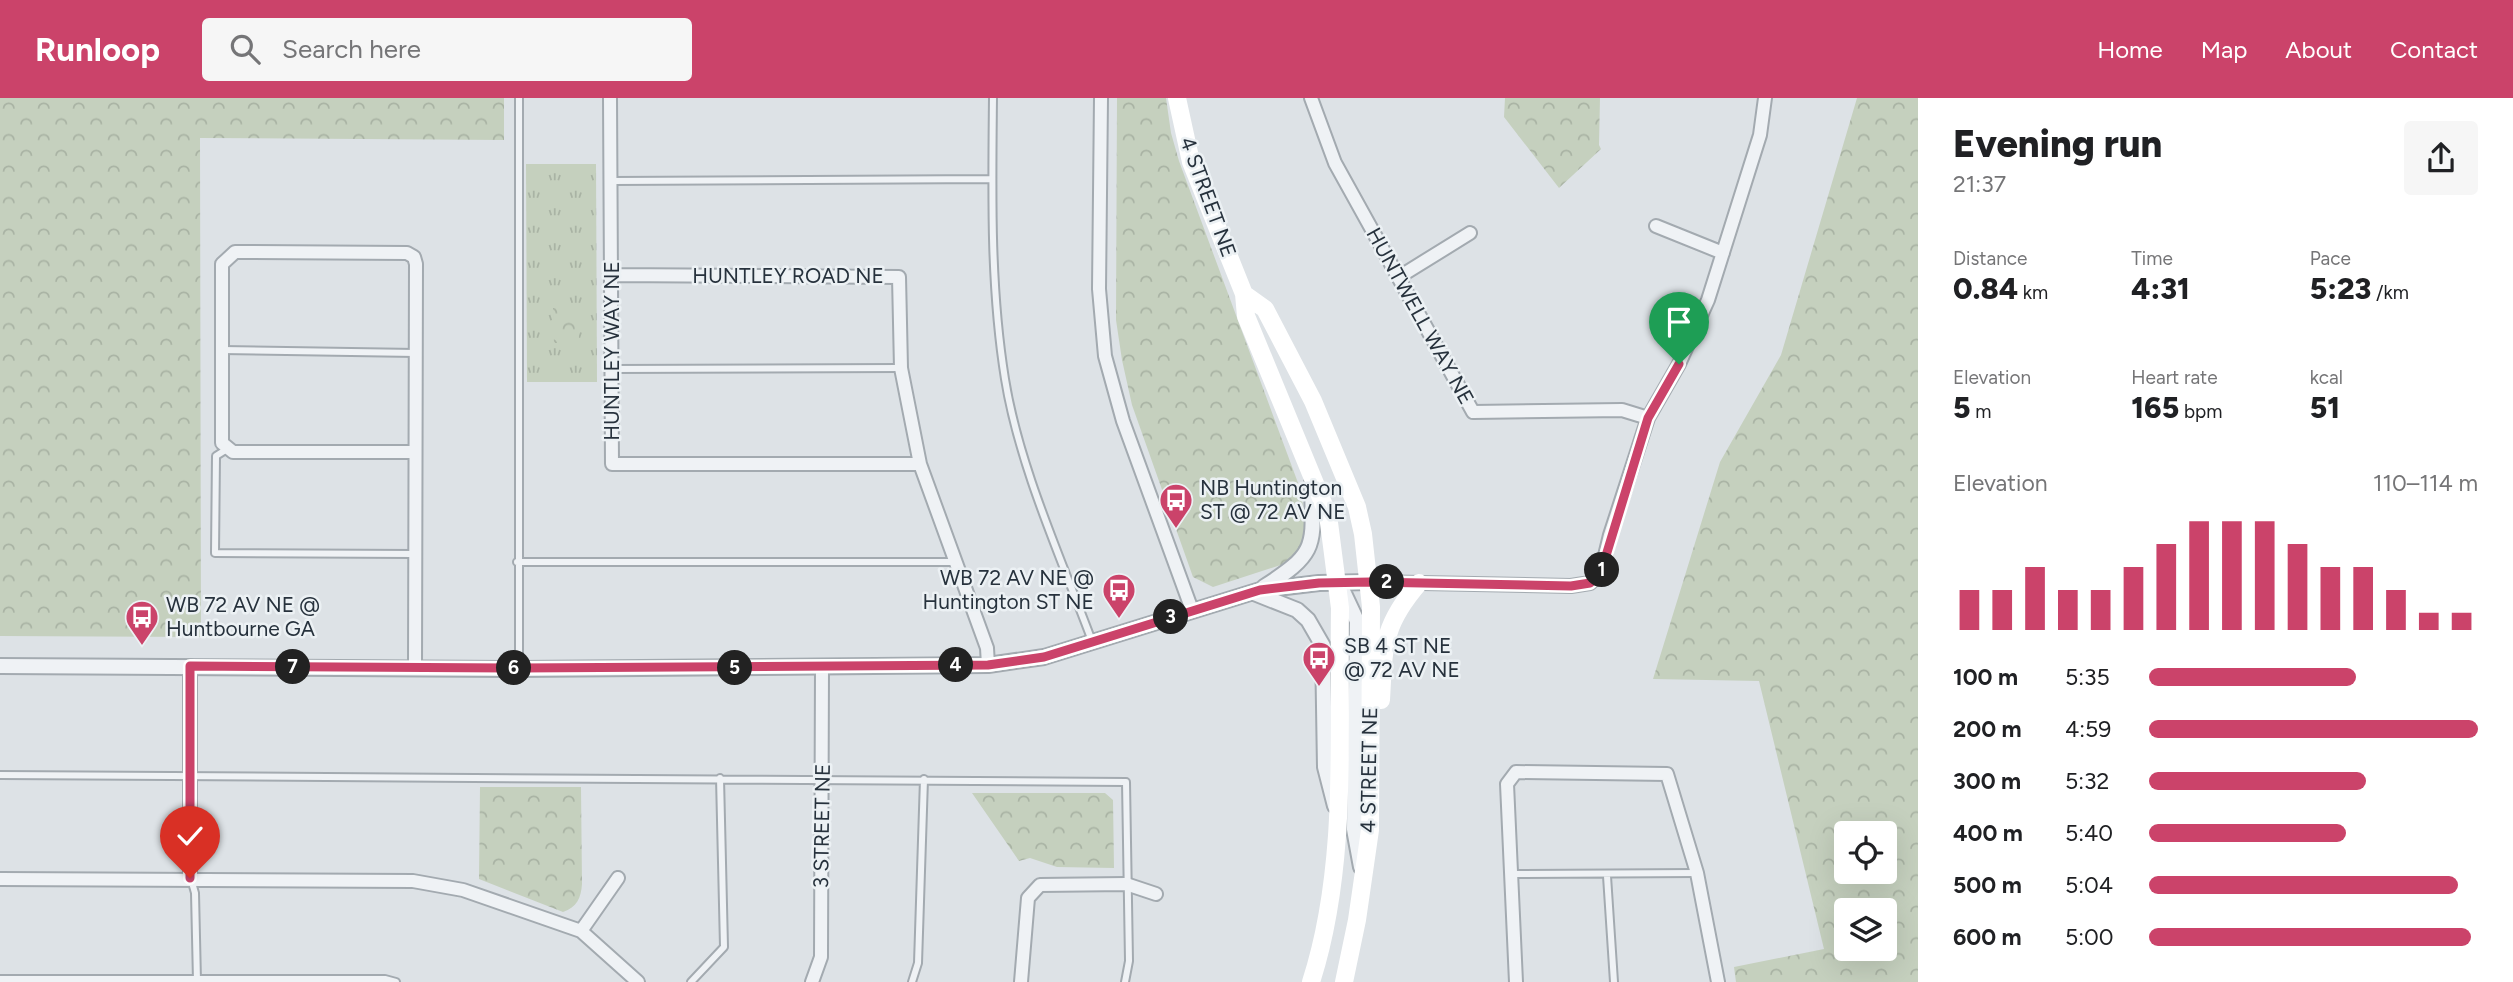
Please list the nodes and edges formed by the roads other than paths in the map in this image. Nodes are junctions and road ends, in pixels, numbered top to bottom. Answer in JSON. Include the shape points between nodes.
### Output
{"nodes":[{"id":1,"x":519,"y":98,"type":"edge"},
{"id":2,"x":610,"y":98,"type":"edge"},
{"id":3,"x":993,"y":98,"type":"edge"},
{"id":4,"x":1101,"y":98,"type":"edge"},
{"id":5,"x":1177,"y":98,"type":"edge"},
{"id":6,"x":1311,"y":98,"type":"edge"},
{"id":7,"x":1765,"y":98,"type":"edge"},
{"id":8,"x":992,"y":179,"type":"junction"},
{"id":9,"x":612,"y":181,"type":"junction"},
{"id":10,"x":1656,"y":226,"type":"dead end"},
{"id":11,"x":1470,"y":233,"type":"dead end"},
{"id":12,"x":1723,"y":253,"type":"junction"},
{"id":13,"x":612,"y":275,"type":"junction"},
{"id":14,"x":1399,"y":277,"type":"junction"},
{"id":15,"x":1244,"y":294,"type":"junction"},
{"id":16,"x":222,"y":350,"type":"junction"},
{"id":17,"x":416,"y":353,"type":"junction"},
{"id":18,"x":901,"y":368,"type":"junction"},
{"id":19,"x":611,"y":369,"type":"junction"},
{"id":20,"x":1648,"y":418,"type":"junction"},
{"id":21,"x":226,"y":449,"type":"junction"},
{"id":22,"x":415,"y":452,"type":"junction"},
{"id":23,"x":920,"y":464,"type":"junction"},
{"id":24,"x":1312,"y":476,"type":"junction"},
{"id":25,"x":415,"y":554,"type":"junction"},
{"id":26,"x":517,"y":562,"type":"junction"},
{"id":27,"x":955,"y":562,"type":"junction"},
{"id":28,"x":1370,"y":582,"type":"junction"},
{"id":29,"x":1339,"y":583,"type":"junction"},
{"id":30,"x":1419,"y":583,"type":"junction"},
{"id":31,"x":1256,"y":591,"type":"junction"},
{"id":32,"x":1192,"y":610,"type":"junction"},
{"id":33,"x":1093,"y":643,"type":"junction"},
{"id":34,"x":988,"y":665,"type":"junction"},
{"id":35,"x":0,"y":666,"type":"edge"},
{"id":36,"x":190,"y":666,"type":"junction"},
{"id":37,"x":415,"y":668,"type":"junction"},
{"id":38,"x":519,"y":668,"type":"junction"},
{"id":39,"x":822,"y":668,"type":"junction"},
{"id":40,"x":0,"y":775,"type":"edge"},
{"id":41,"x":190,"y":775,"type":"junction"},
{"id":42,"x":720,"y":778,"type":"junction"},
{"id":43,"x":824,"y":779,"type":"junction"},
{"id":44,"x":924,"y":779,"type":"junction"},
{"id":45,"x":1337,"y":812,"type":"junction"},
{"id":46,"x":1370,"y":822,"type":"junction"},
{"id":47,"x":1697,"y":873,"type":"junction"},
{"id":48,"x":1512,"y":874,"type":"junction"},
{"id":49,"x":1606,"y":876,"type":"junction"},
{"id":50,"x":1363,"y":877,"type":"junction"},
{"id":51,"x":0,"y":878,"type":"edge"},
{"id":52,"x":190,"y":878,"type":"junction"},
{"id":53,"x":618,"y":878,"type":"dead end"},
{"id":54,"x":1126,"y":884,"type":"junction"},
{"id":55,"x":1156,"y":894,"type":"dead end"},
{"id":56,"x":581,"y":931,"type":"junction"},
{"id":57,"x":0,"y":979,"type":"edge"},
{"id":58,"x":197,"y":981,"type":"edge"},
{"id":59,"x":396,"y":982,"type":"edge"},
{"id":60,"x":638,"y":982,"type":"edge"},
{"id":61,"x":691,"y":982,"type":"edge"},
{"id":62,"x":812,"y":982,"type":"edge"},
{"id":63,"x":912,"y":982,"type":"edge"},
{"id":64,"x":1021,"y":982,"type":"edge"},
{"id":65,"x":1125,"y":982,"type":"edge"},
{"id":66,"x":1311,"y":982,"type":"edge"},
{"id":67,"x":1344,"y":982,"type":"edge"},
{"id":68,"x":1516,"y":982,"type":"edge"},
{"id":69,"x":1614,"y":982,"type":"edge"},
{"id":70,"x":1718,"y":982,"type":"edge"}],
"edges":[{"from":1,"to":26,"type":"lane"},
{"from":2,"to":9,"type":"street","name":"HUNTLEY WAY NE"},
{"from":3,"to":8,"type":"lane"},
{"from":4,"to":32,"type":"street","via":[[1099,289],[1105,356]]},
{"from":5,"to":15,"type":"main road","name":"4 STREET NE","via":[[1191,162]]},
{"from":6,"to":14,"type":"street","name":"HUNTWELL WAY NE","via":[[1335,163]]},
{"from":7,"to":12,"type":"street","via":[[1760,135]]},
{"from":8,"to":9,"type":"lane"},
{"from":8,"to":33,"type":"lane","via":[[995,306],[1006,382],[1034,486]]},
{"from":9,"to":13,"type":"street","name":"HUNTLEY WAY NE"},
{"from":10,"to":12,"type":"street"},
{"from":11,"to":14,"type":"street"},
{"from":12,"to":20,"type":"street","via":[[1679,364]]},
{"from":13,"to":18,"type":"street","name":"HUNTLEY ROAD NE","via":[[899,276]]},
{"from":13,"to":19,"type":"street","name":"HUNTLEY WAY NE"},
{"from":14,"to":20,"type":"street","name":"HUNTWELL WAY NE","via":[[1473,412],[1622,410]]},
{"from":15,"to":24,"type":"main road","name":"4 STREET NE","via":[[1245,316]]},
{"from":15,"to":28,"type":"main road","name":"4 STREET NE","via":[[1265,309],[1314,405],[1357,507]]},
{"from":16,"to":17,"type":"lane"},
{"from":16,"to":17,"type":"street","via":[[222,264],[227,256],[235,252],[407,253],[416,264]]},
{"from":16,"to":21,"type":"street","via":[[222,443]]},
{"from":17,"to":22,"type":"street"},
{"from":18,"to":19,"type":"lane"},
{"from":18,"to":23,"type":"street","name":"HUNTLEY ROAD NE"},
{"from":19,"to":23,"type":"street","name":"HUNTLEY WAY NE","via":[[612,464]]},
{"from":20,"to":30,"type":"street","via":[[1601,572],[1590,583]]},
{"from":21,"to":22,"type":"street"},
{"from":21,"to":25,"type":"lane","via":[[216,456],[215,553]]},
{"from":22,"to":25,"type":"street"},
{"from":23,"to":27,"type":"street","name":"HUNTLEY ROAD NE"},
{"from":24,"to":29,"type":"main road","name":"4 STREET NE","via":[[1328,514]]},
{"from":24,"to":31,"type":"street","via":[[1306,556],[1298,566]]},
{"from":25,"to":37,"type":"street"},
{"from":26,"to":27,"type":"lane"},
{"from":26,"to":38,"type":"lane"},
{"from":27,"to":34,"type":"street","name":"HUNTLEY ROAD NE","via":[[987,648]]},
{"from":28,"to":29,"type":"street"},
{"from":28,"to":30,"type":"street"},
{"from":28,"to":46,"type":"main road","name":"4 STREET NE"},
{"from":29,"to":31,"type":"street"},
{"from":29,"to":45,"type":"main road","name":"4 STREET NE"},
{"from":29,"to":50,"type":"street","via":[[1357,621],[1354,829]]},
{"from":30,"to":46,"type":"main road","via":[[1396,612],[1385,639],[1377,783]]},
{"from":31,"to":32,"type":"street"},
{"from":31,"to":45,"type":"street","via":[[1297,610],[1323,646],[1325,767]]},
{"from":32,"to":33,"type":"street"},
{"from":33,"to":34,"type":"street","via":[[1044,657]]},
{"from":34,"to":39,"type":"street"},
{"from":35,"to":36,"type":"street"},
{"from":36,"to":37,"type":"street"},
{"from":36,"to":41,"type":"street"},
{"from":37,"to":38,"type":"street"},
{"from":38,"to":39,"type":"street"},
{"from":39,"to":43,"type":"street","name":"3 STREET NE"},
{"from":40,"to":41,"type":"lane"},
{"from":41,"to":42,"type":"lane"},
{"from":41,"to":52,"type":"street"},
{"from":42,"to":43,"type":"lane"},
{"from":42,"to":61,"type":"lane","via":[[724,947]]},
{"from":43,"to":44,"type":"lane"},
{"from":43,"to":62,"type":"street","name":"3 STREET NE","via":[[821,957]]},
{"from":44,"to":54,"type":"lane","via":[[1126,782]]},
{"from":44,"to":63,"type":"lane","via":[[918,963]]},
{"from":45,"to":66,"type":"main road","name":"4 STREET NE","via":[[1334,889]]},
{"from":46,"to":50,"type":"main road","name":"4 STREET NE"},
{"from":47,"to":48,"type":"street","via":[[1667,774],[1516,772],[1507,784]]},
{"from":47,"to":49,"type":"lane"},
{"from":47,"to":70,"type":"street"},
{"from":48,"to":49,"type":"lane"},
{"from":48,"to":68,"type":"street"},
{"from":49,"to":69,"type":"lane"},
{"from":50,"to":67,"type":"main road","name":"4 STREET NE"},
{"from":51,"to":52,"type":"street"},
{"from":52,"to":56,"type":"street","via":[[413,881],[463,890]]},
{"from":52,"to":58,"type":"lane","via":[[195,893]]},
{"from":53,"to":56,"type":"street"},
{"from":54,"to":55,"type":"street"},
{"from":54,"to":64,"type":"street","via":[[1040,885],[1028,898]]},
{"from":54,"to":65,"type":"lane","via":[[1129,961]]},
{"from":56,"to":60,"type":"street"},
{"from":57,"to":58,"type":"lane"},
{"from":58,"to":59,"type":"lane"}]}
